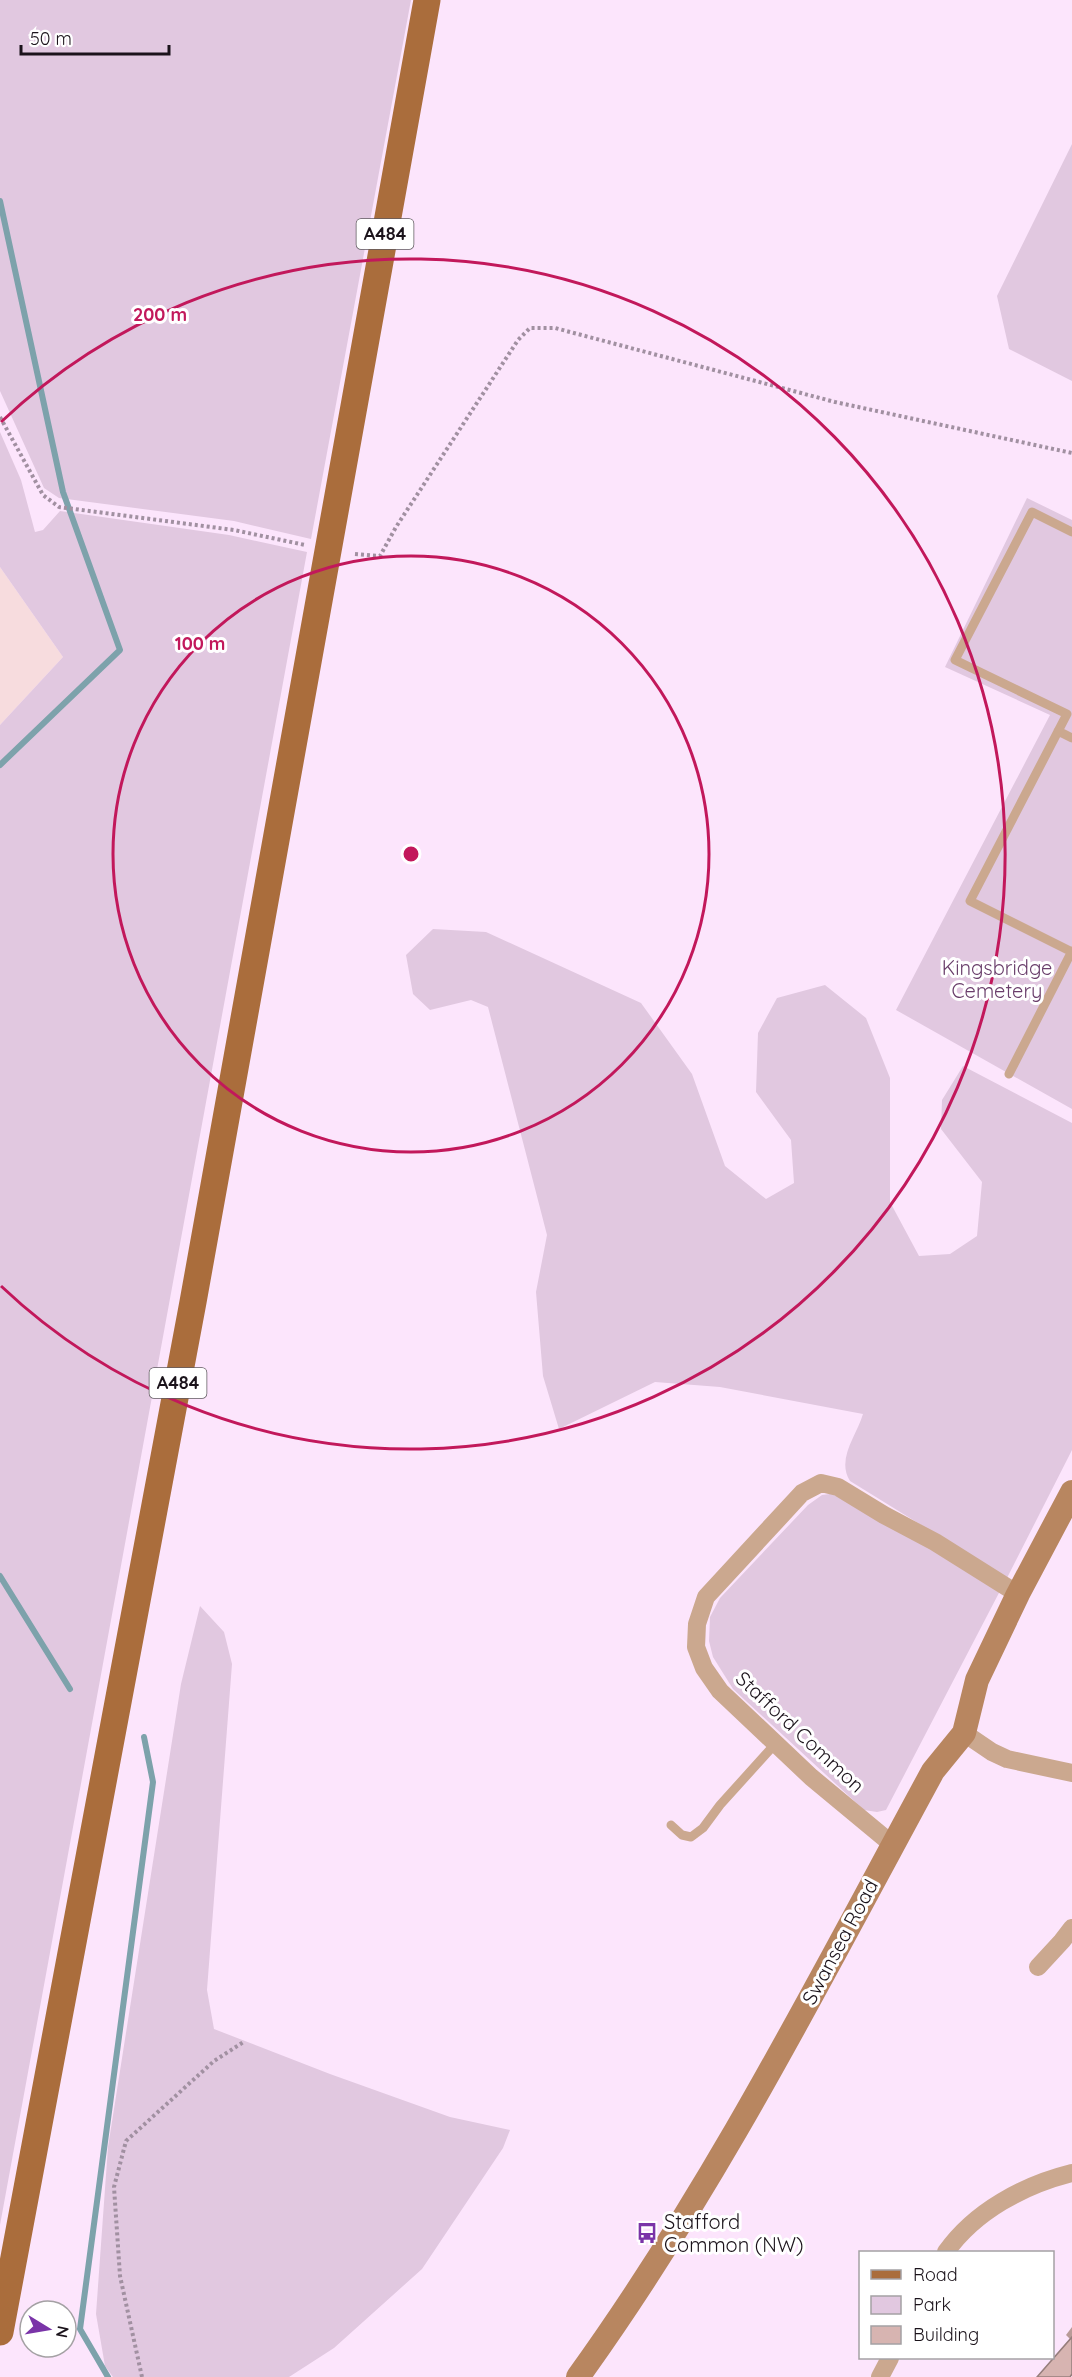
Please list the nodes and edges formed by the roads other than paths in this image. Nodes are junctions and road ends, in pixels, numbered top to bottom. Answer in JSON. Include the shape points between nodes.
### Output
{"nodes":[{"id":1,"x":427,"y":0,"type":"edge"},
{"id":2,"x":1072,"y":532,"type":"edge"},
{"id":3,"x":1058,"y":731,"type":"junction"},
{"id":4,"x":1072,"y":738,"type":"edge"},
{"id":5,"x":1072,"y":952,"type":"edge"},
{"id":6,"x":1009,"y":1074,"type":"dead end"},
{"id":7,"x":1072,"y":1492,"type":"edge"},
{"id":8,"x":1018,"y":1594,"type":"junction"},
{"id":9,"x":964,"y":1733,"type":"junction"},
{"id":10,"x":776,"y":1743,"type":"junction"},
{"id":11,"x":1072,"y":1773,"type":"edge"},
{"id":12,"x":671,"y":1825,"type":"dead end"},
{"id":13,"x":893,"y":1845,"type":"junction"},
{"id":14,"x":1072,"y":1928,"type":"edge"},
{"id":15,"x":1038,"y":1967,"type":"dead end"},
{"id":16,"x":1072,"y":2173,"type":"edge"},
{"id":17,"x":947,"y":2251,"type":"edge"},
{"id":18,"x":0,"y":2332,"type":"edge"},
{"id":19,"x":889,"y":2359,"type":"edge"},
{"id":20,"x":578,"y":2377,"type":"edge"},
{"id":21,"x":880,"y":2377,"type":"edge"}],
"edges":[{"from":1,"to":18,"type":"main road","number":"A484","via":[[188,1325]]},
{"from":2,"to":3,"type":"lane","via":[[1032,512],[955,660],[1067,714]]},
{"from":3,"to":4,"type":"lane"},
{"from":3,"to":5,"type":"lane","via":[[970,900]]},
{"from":5,"to":6,"type":"lane"},
{"from":7,"to":8,"type":"main road","name":"Swansea Road"},
{"from":8,"to":9,"type":"main road","name":"Swansea Road","via":[[977,1680]]},
{"from":8,"to":10,"type":"street","name":"Stafford Common","via":[[838,1487],[821,1484],[802,1493],[706,1597],[697,1624],[696,1647],[704,1668],[720,1691]]},
{"from":9,"to":11,"type":"street","via":[[1006,1759]]},
{"from":9,"to":13,"type":"main road","name":"Swansea Road","via":[[933,1771]]},
{"from":10,"to":12,"type":"lane","via":[[692,1837],[682,1835]]},
{"from":10,"to":13,"type":"street","name":"Stafford Common"},
{"from":13,"to":20,"type":"main road","name":"Swansea Road","via":[[758,2094],[622,2316]]},
{"from":14,"to":15,"type":"street"},
{"from":16,"to":17,"type":"street","via":[[1031,2187],[996,2205],[957,2236]]},
{"from":19,"to":21,"type":"street"}]}
